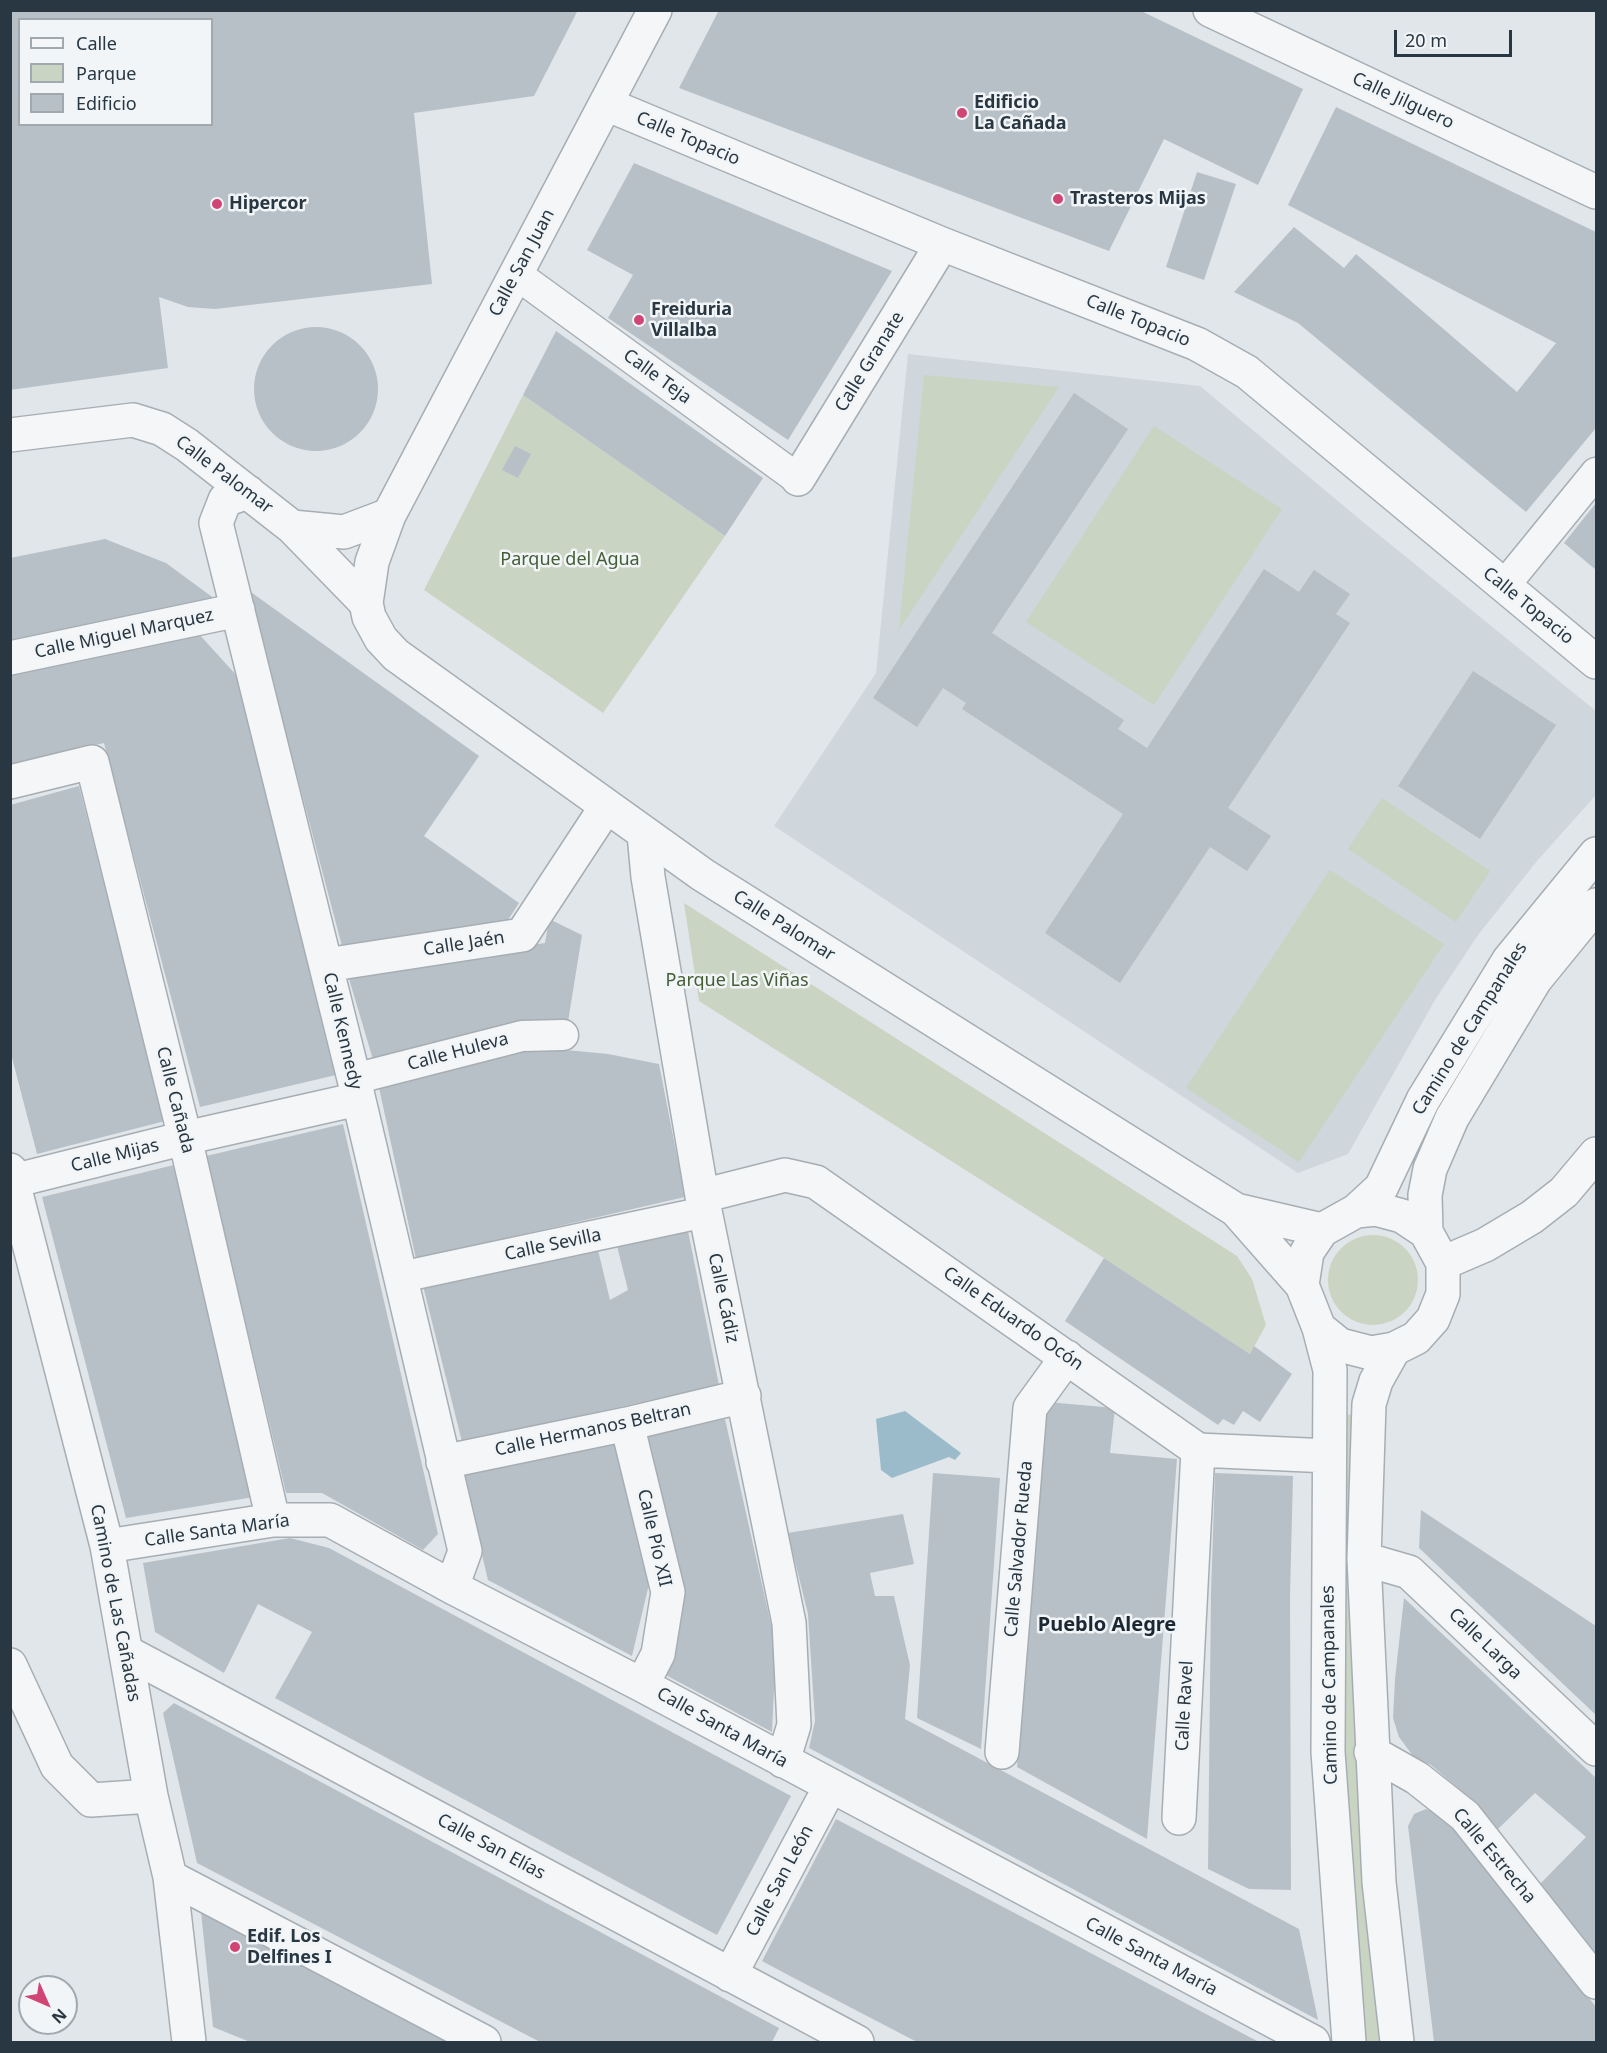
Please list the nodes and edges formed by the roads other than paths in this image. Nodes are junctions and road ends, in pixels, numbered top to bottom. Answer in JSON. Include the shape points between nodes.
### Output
{"nodes":[{"id":1,"x":656,"y":10,"type":"edge"},
{"id":2,"x":1210,"y":10,"type":"edge"},
{"id":3,"x":606,"y":104,"type":"junction"},
{"id":4,"x":1596,"y":192,"type":"edge"},
{"id":5,"x":942,"y":244,"type":"junction"},
{"id":6,"x":516,"y":274,"type":"junction"},
{"id":7,"x":10,"y":435,"type":"edge"},
{"id":8,"x":1596,"y":473,"type":"edge"},
{"id":9,"x":798,"y":479,"type":"joint"},
{"id":10,"x":248,"y":492,"type":"junction"},
{"id":11,"x":389,"y":516,"type":"junction"},
{"id":12,"x":292,"y":527,"type":"junction"},
{"id":13,"x":1504,"y":586,"type":"junction"},
{"id":14,"x":366,"y":603,"type":"junction"},
{"id":15,"x":238,"y":610,"type":"junction"},
{"id":16,"x":10,"y":658,"type":"edge"},
{"id":17,"x":1596,"y":662,"type":"edge"},
{"id":18,"x":10,"y":782,"type":"edge"},
{"id":19,"x":606,"y":807,"type":"junction"},
{"id":20,"x":644,"y":834,"type":"junction"},
{"id":21,"x":1596,"y":854,"type":"edge"},
{"id":22,"x":1596,"y":905,"type":"edge"},
{"id":23,"x":326,"y":965,"type":"junction"},
{"id":24,"x":563,"y":1035,"type":"dead end"},
{"id":25,"x":356,"y":1089,"type":"junction"},
{"id":26,"x":185,"y":1138,"type":"junction"},
{"id":27,"x":1596,"y":1154,"type":"edge"},
{"id":28,"x":12,"y":1175,"type":"edge"},
{"id":29,"x":704,"y":1204,"type":"junction"},
{"id":30,"x":1236,"y":1210,"type":"junction"},
{"id":31,"x":1356,"y":1211,"type":"junction"},
{"id":32,"x":1322,"y":1230,"type":"junction"},
{"id":33,"x":1426,"y":1232,"type":"junction"},
{"id":34,"x":1443,"y":1263,"type":"junction"},
{"id":35,"x":401,"y":1277,"type":"junction"},
{"id":36,"x":1302,"y":1285,"type":"junction"},
{"id":37,"x":1319,"y":1328,"type":"junction"},
{"id":38,"x":1394,"y":1349,"type":"junction"},
{"id":39,"x":1067,"y":1357,"type":"junction"},
{"id":40,"x":744,"y":1396,"type":"junction"},
{"id":41,"x":627,"y":1424,"type":"junction"},
{"id":42,"x":1198,"y":1450,"type":"junction"},
{"id":43,"x":1329,"y":1456,"type":"junction"},
{"id":44,"x":443,"y":1462,"type":"junction"},
{"id":45,"x":273,"y":1520,"type":"junction"},
{"id":46,"x":106,"y":1546,"type":"junction"},
{"id":47,"x":1364,"y":1559,"type":"junction"},
{"id":48,"x":452,"y":1587,"type":"junction"},
{"id":49,"x":126,"y":1652,"type":"junction"},
{"id":50,"x":10,"y":1665,"type":"edge"},
{"id":51,"x":642,"y":1685,"type":"junction"},
{"id":52,"x":1596,"y":1749,"type":"edge"},
{"id":53,"x":1002,"y":1752,"type":"dead end"},
{"id":54,"x":1371,"y":1752,"type":"junction"},
{"id":55,"x":783,"y":1761,"type":"junction"},
{"id":56,"x":830,"y":1786,"type":"junction"},
{"id":57,"x":151,"y":1796,"type":"junction"},
{"id":58,"x":1179,"y":1818,"type":"dead end"},
{"id":59,"x":170,"y":1876,"type":"junction"},
{"id":60,"x":730,"y":1975,"type":"junction"},
{"id":61,"x":1596,"y":1982,"type":"edge"},
{"id":62,"x":196,"y":2040,"type":"edge"},
{"id":63,"x":484,"y":2043,"type":"edge"},
{"id":64,"x":857,"y":2043,"type":"edge"},
{"id":65,"x":1313,"y":2043,"type":"edge"},
{"id":66,"x":1349,"y":2043,"type":"edge"},
{"id":67,"x":1397,"y":2043,"type":"edge"}],
"edges":[{"from":1,"to":3,"type":"street","name":"Calle San Juan"},
{"from":2,"to":4,"type":"street","name":"Calle Jilguero"},
{"from":3,"to":5,"type":"street","name":"Calle Topacio"},
{"from":3,"to":6,"type":"street","name":"Calle San Juan"},
{"from":5,"to":9,"type":"street","name":"Calle Granate"},
{"from":5,"to":13,"type":"street","name":"Calle Topacio","via":[[1197,344],[1247,372]]},
{"from":6,"to":9,"type":"street","name":"Calle Teja"},
{"from":6,"to":11,"type":"street","name":"Calle San Juan"},
{"from":7,"to":10,"type":"street","name":"Calle Palomar","via":[[133,420],[162,429],[188,445]]},
{"from":8,"to":13,"type":"street"},
{"from":10,"to":12,"type":"street","name":"Calle Palomar"},
{"from":10,"to":15,"type":"street","name":"Calle Kennedy","via":[[225,500],[216,523]]},
{"from":11,"to":12,"type":"street","via":[[344,532]]},
{"from":11,"to":14,"type":"street","name":"Calle Palomar","via":[[372,562]]},
{"from":12,"to":14,"type":"street","name":"Calle Palomar"},
{"from":13,"to":17,"type":"street","name":"Calle Topacio"},
{"from":14,"to":19,"type":"street","name":"Calle Palomar","via":[[381,639],[396,655]]},
{"from":15,"to":16,"type":"street","name":"Calle Miguel Marquez"},
{"from":15,"to":23,"type":"street","name":"Calle Kennedy"},
{"from":18,"to":26,"type":"street","name":"Calle Cañada","via":[[92,762]]},
{"from":19,"to":20,"type":"street","name":"Calle Palomar"},
{"from":19,"to":23,"type":"street","name":"Calle Jaén","via":[[522,935]]},
{"from":20,"to":29,"type":"street","name":"Calle Cádiz"},
{"from":20,"to":30,"type":"street","name":"Calle Palomar","via":[[717,884]]},
{"from":21,"to":31,"type":"street","name":"Camino de Campanales","via":[[1509,960],[1423,1101],[1381,1188]]},
{"from":22,"to":33,"type":"street","name":"Camino de Campanales","via":[[1535,980],[1452,1118],[1430,1169],[1425,1195]]},
{"from":23,"to":25,"type":"street","name":"Calle Kennedy"},
{"from":24,"to":25,"type":"street","name":"Calle Huleva","via":[[522,1035]]},
{"from":25,"to":26,"type":"street","name":"Calle Mijas"},
{"from":25,"to":35,"type":"street","name":"Calle Kennedy"},
{"from":26,"to":28,"type":"street","name":"Calle Mijas"},
{"from":26,"to":45,"type":"street","name":"Calle Cañada"},
{"from":27,"to":34,"type":"street","via":[[1564,1192],[1532,1216],[1485,1245]]},
{"from":28,"to":46,"type":"street","name":"Camino de Las Cañadas"},
{"from":29,"to":35,"type":"street","name":"Calle Sevilla"},
{"from":29,"to":39,"type":"street","name":"Calle Eduardo Ocón","via":[[785,1175],[816,1182]]},
{"from":29,"to":40,"type":"street","name":"Calle Cádiz"},
{"from":30,"to":32,"type":"street","name":"Calle Palomar"},
{"from":30,"to":36,"type":"street","name":"Calle Palomar"},
{"from":31,"to":32,"type":"street"},
{"from":31,"to":33,"type":"street","via":[[1376,1209],[1402,1216]]},
{"from":32,"to":36,"type":"street","via":[[1307,1252]]},
{"from":33,"to":34,"type":"street"},
{"from":34,"to":38,"type":"street","via":[[1443,1294],[1433,1319],[1416,1338]]},
{"from":35,"to":44,"type":"street","name":"Calle Kennedy"},
{"from":36,"to":37,"type":"street"},
{"from":37,"to":38,"type":"street","via":[[1340,1345],[1371,1353]]},
{"from":37,"to":43,"type":"street","name":"Camino de Campanales","via":[[1330,1370]]},
{"from":38,"to":47,"type":"street","name":"Camino de Campanales","via":[[1376,1381],[1369,1404]]},
{"from":39,"to":42,"type":"street","name":"Calle Eduardo Ocón"},
{"from":39,"to":53,"type":"street","name":"Calle Salvador Rueda","via":[[1030,1408]]},
{"from":40,"to":41,"type":"street","name":"Calle Hermanos Beltran"},
{"from":40,"to":55,"type":"street","name":"Calle Cádiz","via":[[789,1623],[794,1725]]},
{"from":41,"to":44,"type":"street","name":"Calle Hermanos Beltran"},
{"from":41,"to":51,"type":"street","name":"Calle Pío XII","via":[[668,1592],[658,1654]]},
{"from":42,"to":43,"type":"street"},
{"from":42,"to":58,"type":"street","name":"Calle Ravel"},
{"from":43,"to":66,"type":"street","name":"Camino de Campanales","via":[[1328,1752]]},
{"from":44,"to":48,"type":"street","name":"Calle Kennedy","via":[[465,1551]]},
{"from":45,"to":46,"type":"street","name":"Calle Santa María"},
{"from":45,"to":48,"type":"street","name":"Calle Santa María","via":[[330,1520]]},
{"from":46,"to":49,"type":"street","name":"Camino de Las Cañadas"},
{"from":47,"to":52,"type":"street","name":"Calle Larga","via":[[1409,1572]]},
{"from":47,"to":54,"type":"street","name":"Camino de Campanales"},
{"from":48,"to":51,"type":"street","name":"Calle Santa María"},
{"from":49,"to":57,"type":"street","name":"Camino de Las Cañadas"},
{"from":49,"to":60,"type":"street","name":"Calle San Elías"},
{"from":50,"to":57,"type":"street","via":[[57,1766],[91,1800]]},
{"from":51,"to":55,"type":"street","name":"Calle Santa María"},
{"from":54,"to":61,"type":"street","name":"Calle Estrecha","via":[[1417,1778],[1465,1816]]},
{"from":54,"to":67,"type":"street","name":"Camino de Campanales","via":[[1379,1882]]},
{"from":55,"to":56,"type":"street","name":"Calle Santa María"},
{"from":56,"to":60,"type":"street","name":"Calle San León"},
{"from":56,"to":65,"type":"street","name":"Calle Santa María"},
{"from":57,"to":59,"type":"street","name":"Camino de Las Cañadas"},
{"from":59,"to":62,"type":"street","name":"Camino de Las Cañadas"},
{"from":59,"to":63,"type":"street"},
{"from":60,"to":64,"type":"street","name":"Calle San Elías"}]}
